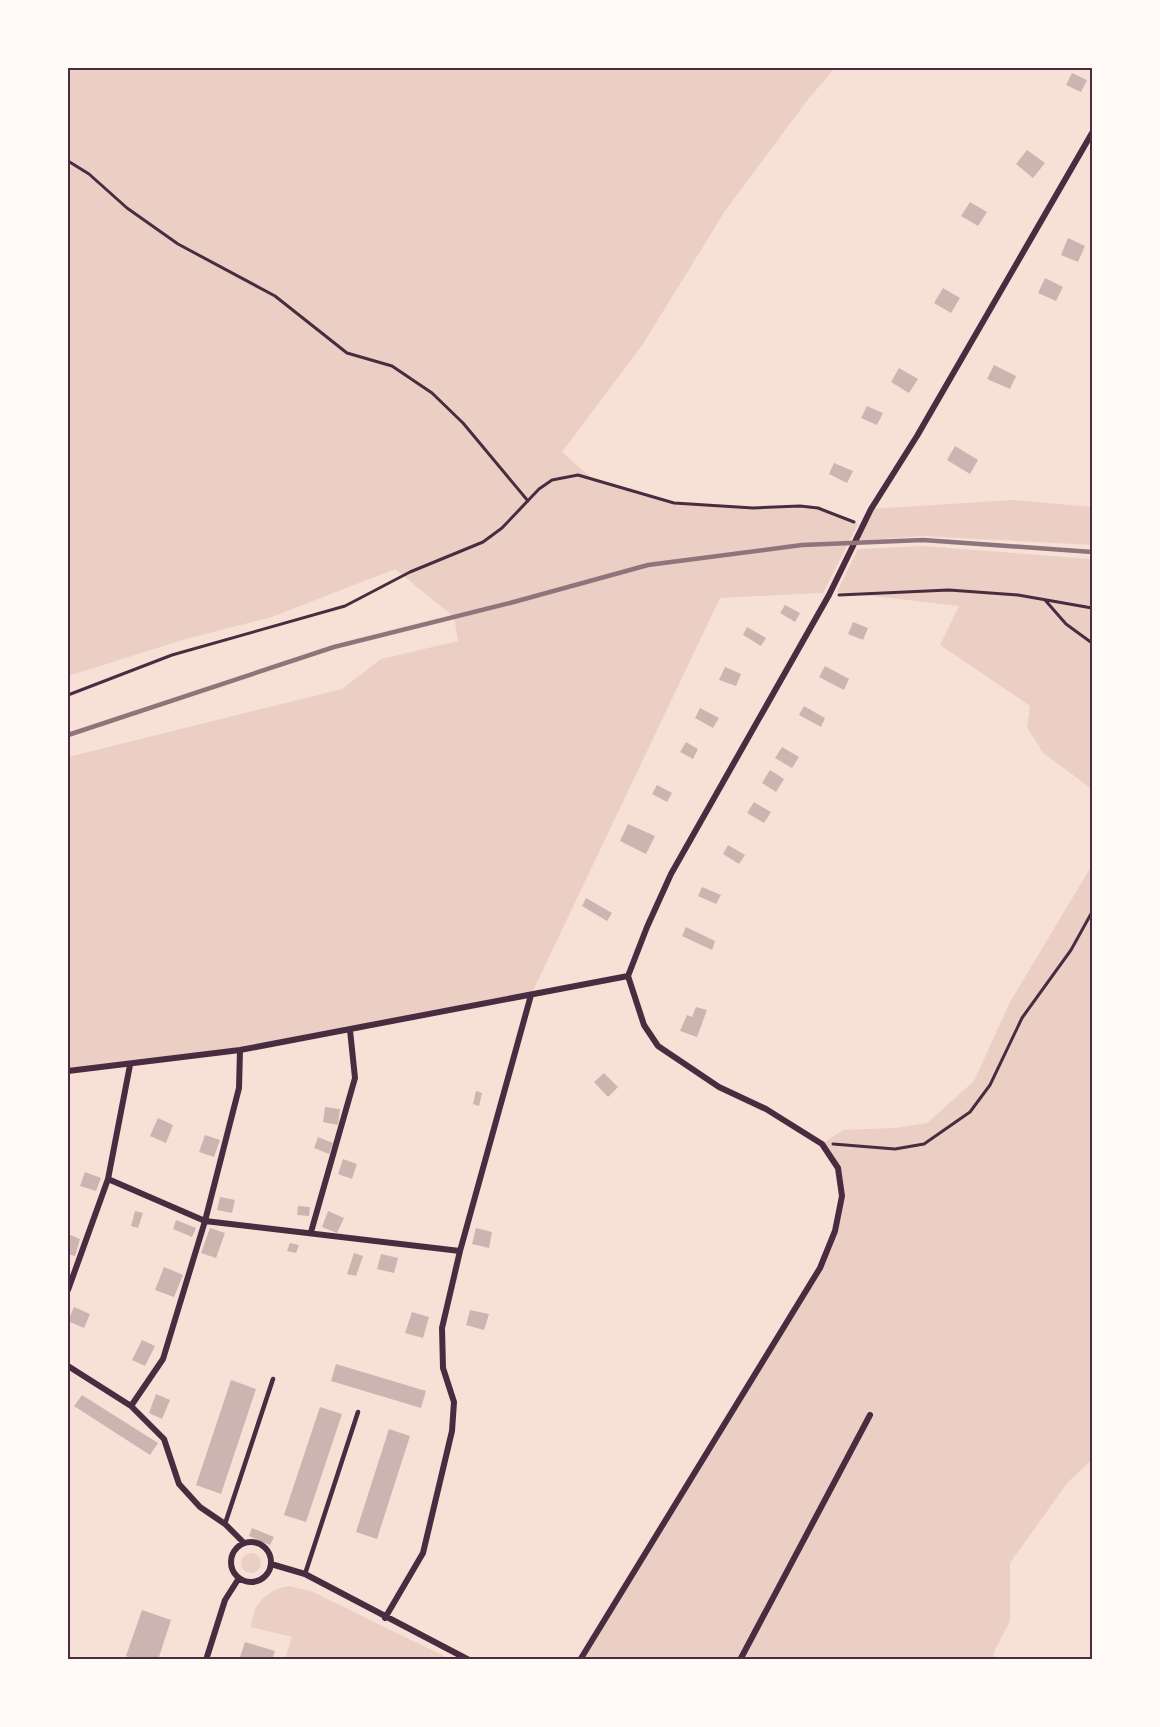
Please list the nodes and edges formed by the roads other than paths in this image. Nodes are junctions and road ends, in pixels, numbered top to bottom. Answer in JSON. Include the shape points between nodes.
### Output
{"nodes":[{"id":1,"x":1092,"y":133,"type":"edge"},
{"id":2,"x":628,"y":976,"type":"junction"},
{"id":3,"x":531,"y":995,"type":"junction"},
{"id":4,"x":350,"y":1030,"type":"junction"},
{"id":5,"x":240,"y":1050,"type":"junction"},
{"id":6,"x":129,"y":1065,"type":"junction"},
{"id":7,"x":68,"y":1071,"type":"edge"},
{"id":8,"x":108,"y":1179,"type":"junction"},
{"id":9,"x":205,"y":1221,"type":"junction"},
{"id":10,"x":311,"y":1232,"type":"junction"},
{"id":11,"x":460,"y":1251,"type":"junction"},
{"id":12,"x":68,"y":1290,"type":"edge"},
{"id":13,"x":68,"y":1366,"type":"edge"},
{"id":14,"x":273,"y":1379,"type":"dead end"},
{"id":15,"x":131,"y":1406,"type":"junction"},
{"id":16,"x":358,"y":1412,"type":"dead end"},
{"id":17,"x":870,"y":1415,"type":"dead end"},
{"id":18,"x":225,"y":1524,"type":"junction"},
{"id":19,"x":244,"y":1543,"type":"junction"},
{"id":20,"x":271,"y":1564,"type":"junction"},
{"id":21,"x":305,"y":1574,"type":"junction"},
{"id":22,"x":239,"y":1578,"type":"junction"},
{"id":23,"x":385,"y":1618,"type":"junction"},
{"id":24,"x":206,"y":1659,"type":"edge"},
{"id":25,"x":469,"y":1659,"type":"edge"},
{"id":26,"x":580,"y":1659,"type":"edge"},
{"id":27,"x":740,"y":1659,"type":"edge"}],
"edges":[{"from":1,"to":2,"type":"street","via":[[862,526],[829,595],[671,874]]},
{"from":2,"to":3,"type":"street"},
{"from":2,"to":26,"type":"street","via":[[644,1025],[658,1046],[719,1087],[766,1109],[822,1144],[838,1168],[842,1196],[836,1231],[820,1268]]},
{"from":3,"to":4,"type":"street"},
{"from":3,"to":11,"type":"street"},
{"from":4,"to":5,"type":"street"},
{"from":4,"to":10,"type":"street","via":[[355,1078]]},
{"from":5,"to":6,"type":"street"},
{"from":5,"to":9,"type":"street","via":[[240,1088]]},
{"from":6,"to":7,"type":"street"},
{"from":6,"to":8,"type":"street"},
{"from":8,"to":9,"type":"street"},
{"from":8,"to":12,"type":"street"},
{"from":9,"to":10,"type":"street"},
{"from":9,"to":15,"type":"street","via":[[163,1359]]},
{"from":10,"to":11,"type":"street"},
{"from":11,"to":23,"type":"street","via":[[442,1328],[443,1368],[454,1402],[452,1431],[423,1553]]},
{"from":13,"to":15,"type":"street"},
{"from":14,"to":18,"type":"lane"},
{"from":15,"to":18,"type":"street","via":[[164,1439],[179,1484],[200,1507]]},
{"from":16,"to":21,"type":"lane"},
{"from":17,"to":27,"type":"street"},
{"from":18,"to":19,"type":"street"},
{"from":19,"to":20,"type":"street","via":[[265,1547]]},
{"from":19,"to":22,"type":"street","via":[[232,1557],[233,1571]]},
{"from":20,"to":21,"type":"street"},
{"from":20,"to":22,"type":"street","via":[[260,1581]]},
{"from":21,"to":23,"type":"street"},
{"from":22,"to":24,"type":"street","via":[[225,1600]]},
{"from":23,"to":25,"type":"street"}]}
